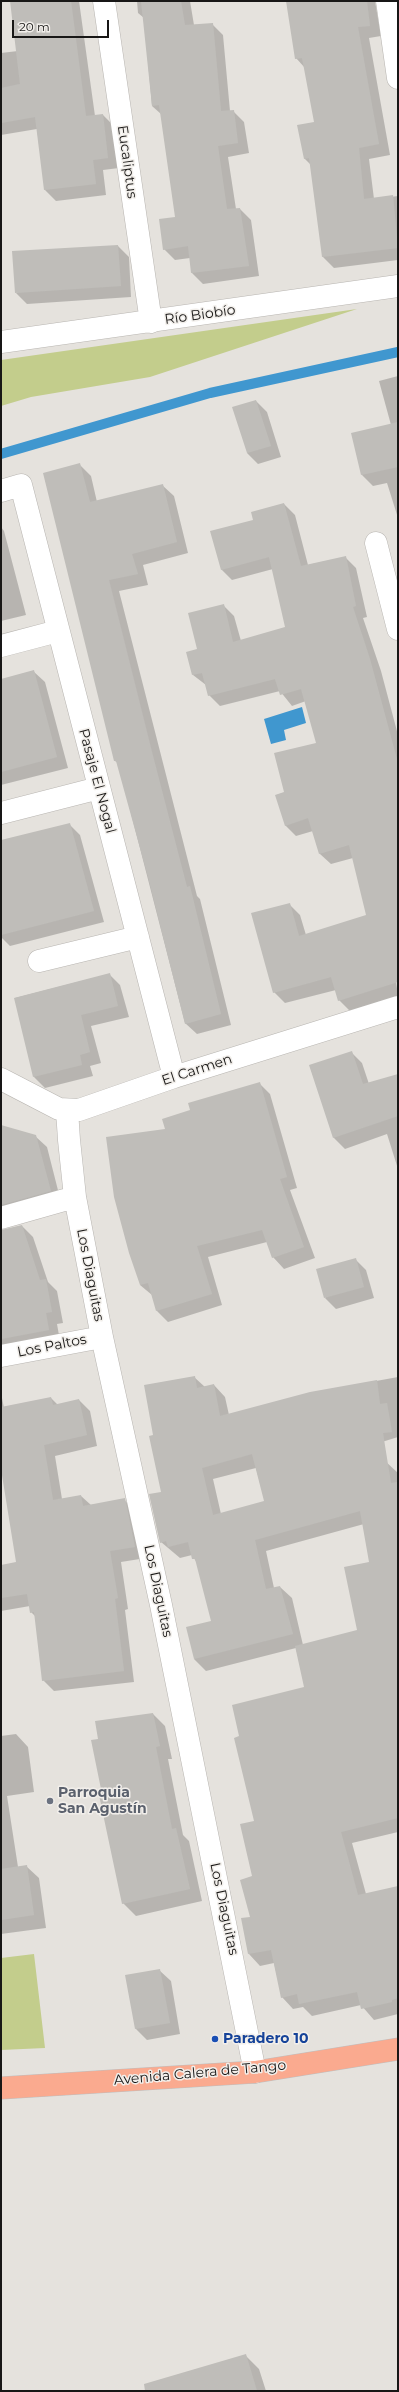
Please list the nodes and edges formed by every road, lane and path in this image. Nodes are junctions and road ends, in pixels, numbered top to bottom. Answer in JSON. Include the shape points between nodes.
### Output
{"nodes":[{"id":1,"x":104,"y":1,"type":"edge"},
{"id":2,"x":387,"y":1,"type":"edge"},
{"id":3,"x":398,"y":78,"type":"edge"},
{"id":4,"x":398,"y":286,"type":"edge"},
{"id":5,"x":151,"y":322,"type":"junction"},
{"id":6,"x":1,"y":342,"type":"edge"},
{"id":7,"x":11,"y":488,"type":"edge"},
{"id":8,"x":376,"y":543,"type":"dead end"},
{"id":9,"x":398,"y":629,"type":"edge"},
{"id":10,"x":58,"y":631,"type":"junction"},
{"id":11,"x":1,"y":646,"type":"edge"},
{"id":12,"x":99,"y":788,"type":"junction"},
{"id":13,"x":1,"y":813,"type":"edge"},
{"id":14,"x":138,"y":937,"type":"junction"},
{"id":15,"x":39,"y":961,"type":"dead end"},
{"id":16,"x":398,"y":1007,"type":"edge"},
{"id":17,"x":174,"y":1077,"type":"junction"},
{"id":18,"x":1,"y":1079,"type":"edge"},
{"id":19,"x":67,"y":1110,"type":"junction"},
{"id":20,"x":76,"y":1196,"type":"junction"},
{"id":21,"x":1,"y":1218,"type":"edge"},
{"id":22,"x":102,"y":1337,"type":"junction"},
{"id":23,"x":1,"y":1356,"type":"edge"},
{"id":24,"x":398,"y":2049,"type":"edge"},
{"id":25,"x":255,"y":2072,"type":"junction"},
{"id":26,"x":1,"y":2088,"type":"edge"}],
"edges":[{"from":1,"to":5,"type":"street","name":"Eucaliptus"},
{"from":2,"to":3,"type":"street"},
{"from":4,"to":5,"type":"street","name":"Río Biobío"},
{"from":5,"to":6,"type":"street","name":"Río Biobío"},
{"from":7,"to":10,"type":"street","name":"Pasaje El Nogal"},
{"from":8,"to":9,"type":"street"},
{"from":10,"to":11,"type":"street"},
{"from":10,"to":12,"type":"street","name":"Pasaje El Nogal"},
{"from":12,"to":13,"type":"street"},
{"from":12,"to":14,"type":"street","name":"Pasaje El Nogal"},
{"from":14,"to":15,"type":"street"},
{"from":14,"to":17,"type":"street","name":"Pasaje El Nogal"},
{"from":16,"to":17,"type":"street","name":"El Carmen"},
{"from":17,"to":19,"type":"street","name":"El Carmen","via":[[79,1110]]},
{"from":18,"to":19,"type":"street","name":"El Carmen","via":[[45,1104]]},
{"from":19,"to":20,"type":"street","name":"Los Diaguitas","via":[[68,1140]]},
{"from":20,"to":21,"type":"street"},
{"from":20,"to":22,"type":"street","name":"Los Diaguitas"},
{"from":22,"to":23,"type":"street","name":"Los Paltos"},
{"from":22,"to":25,"type":"street","name":"Los Diaguitas","via":[[161,1605]]},
{"from":24,"to":25,"type":"main road","name":"Avenida Calera de Tango"},
{"from":25,"to":26,"type":"main road","name":"Avenida Calera de Tango"}]}
